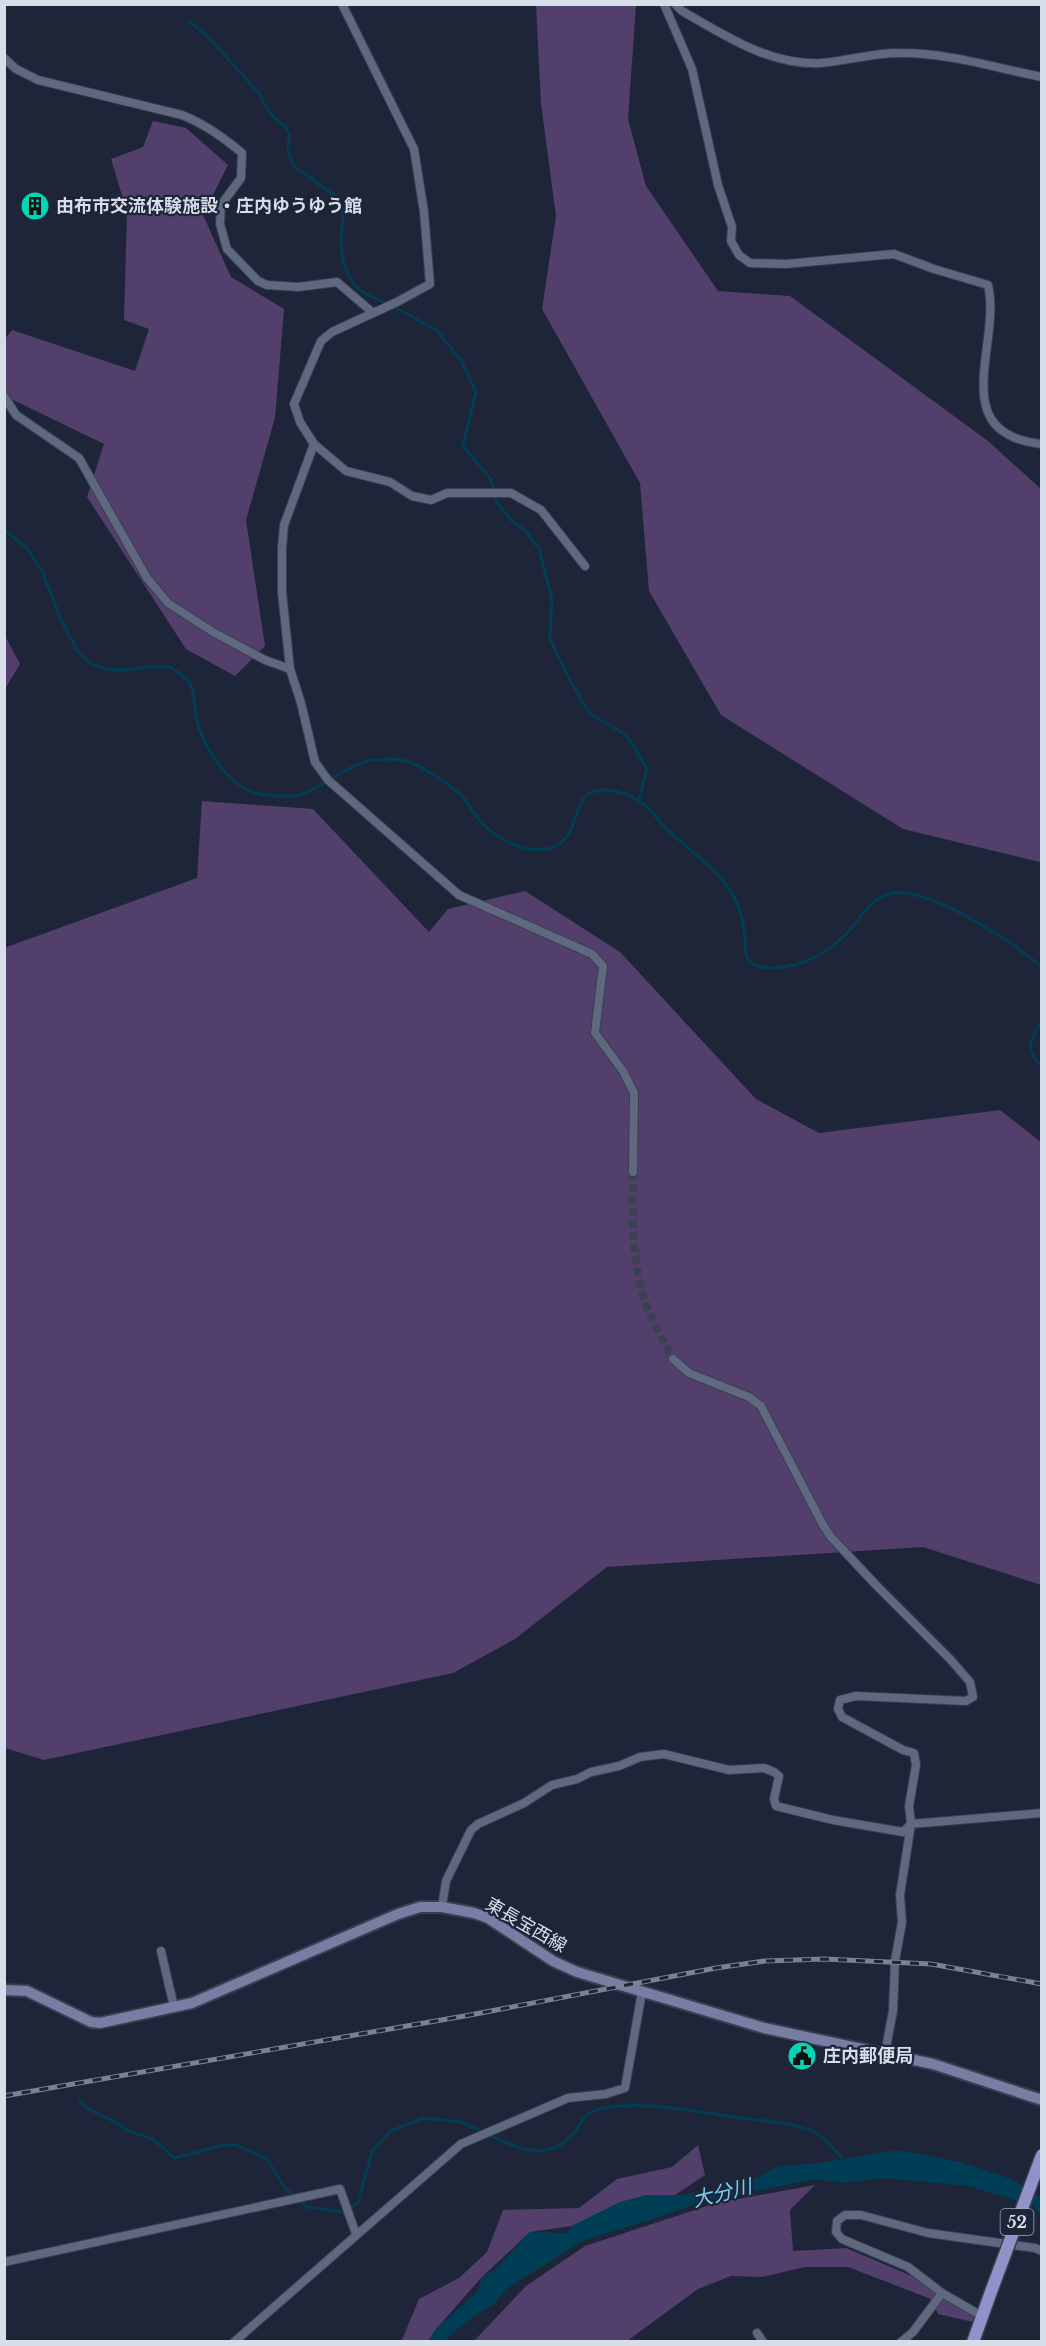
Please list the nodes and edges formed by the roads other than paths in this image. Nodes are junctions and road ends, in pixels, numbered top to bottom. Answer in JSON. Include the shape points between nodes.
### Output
{"nodes":[{"id":1,"x":342,"y":4,"type":"edge"},
{"id":2,"x":664,"y":4,"type":"edge"},
{"id":3,"x":675,"y":4,"type":"edge"},
{"id":4,"x":4,"y":58,"type":"edge"},
{"id":5,"x":1041,"y":77,"type":"edge"},
{"id":6,"x":372,"y":312,"type":"junction"},
{"id":7,"x":4,"y":396,"type":"edge"},
{"id":8,"x":314,"y":444,"type":"junction"},
{"id":9,"x":1041,"y":444,"type":"edge"},
{"id":10,"x":585,"y":567,"type":"dead end"},
{"id":11,"x":290,"y":669,"type":"junction"},
{"id":12,"x":633,"y":1172,"type":"tunnel mouth"},
{"id":13,"x":673,"y":1359,"type":"tunnel mouth"},
{"id":14,"x":1041,"y":1813,"type":"edge"},
{"id":15,"x":911,"y":1824,"type":"junction"},
{"id":16,"x":442,"y":1907,"type":"junction"},
{"id":17,"x":161,"y":1951,"type":"dead end"},
{"id":18,"x":5,"y":1988,"type":"edge"},
{"id":19,"x":642,"y":1992,"type":"junction"},
{"id":20,"x":174,"y":2007,"type":"junction"},
{"id":21,"x":885,"y":2053,"type":"junction"},
{"id":22,"x":1041,"y":2100,"type":"edge"},
{"id":23,"x":1041,"y":2155,"type":"edge"},
{"id":24,"x":356,"y":2234,"type":"junction"},
{"id":25,"x":1041,"y":2252,"type":"edge"},
{"id":26,"x":4,"y":2262,"type":"edge"},
{"id":27,"x":942,"y":2293,"type":"junction"},
{"id":28,"x":982,"y":2316,"type":"junction"},
{"id":29,"x":757,"y":2332,"type":"dead end"},
{"id":30,"x":234,"y":2342,"type":"edge"},
{"id":31,"x":763,"y":2342,"type":"edge"},
{"id":32,"x":901,"y":2342,"type":"edge"},
{"id":33,"x":974,"y":2342,"type":"edge"}],
"edges":[{"from":1,"to":6,"type":"street","via":[[414,149],[430,264],[430,284]]},
{"from":2,"to":9,"type":"street","via":[[692,69],[718,185],[732,226],[731,241],[739,255],[750,263],[786,264],[894,254],[988,285],[984,406],[1002,433]]},
{"from":3,"to":5,"type":"street","via":[[732,40],[787,60],[819,63],[900,52],[930,54]]},
{"from":4,"to":6,"type":"street","via":[[38,80],[182,115],[219,134],[242,153],[241,178],[221,205],[220,224],[227,249],[258,281],[267,285],[298,287],[337,282]]},
{"from":6,"to":8,"type":"street","via":[[332,332],[321,340],[315,353],[294,404]]},
{"from":7,"to":11,"type":"street","via":[[16,415],[80,458],[147,578],[168,603],[264,660]]},
{"from":8,"to":10,"type":"street","via":[[346,471],[390,482],[412,496],[431,500],[447,493],[511,493],[541,510]]},
{"from":8,"to":11,"type":"street","via":[[284,525],[282,592]]},
{"from":11,"to":12,"type":"street","via":[[315,762],[328,780],[459,895],[592,954],[603,966],[595,1033],[634,1093]]},
{"from":13,"to":15,"type":"street","via":[[689,1373],[749,1396],[761,1406],[831,1537],[970,1683],[973,1696],[966,1701],[856,1696],[840,1700],[838,1709],[842,1717],[914,1754]]},
{"from":14,"to":15,"type":"street"},
{"from":15,"to":16,"type":"street","via":[[903,1832],[776,1806],[779,1776],[764,1768],[729,1770],[664,1754],[640,1757],[552,1785],[478,1824],[452,1866]]},
{"from":15,"to":21,"type":"street","via":[[900,1895],[902,1922],[895,1961],[893,2011]]},
{"from":16,"to":19,"type":"main road","name":"東長宝西線","via":[[488,1918],[553,1961]]},
{"from":16,"to":20,"type":"main road","name":"東長宝西線","via":[[420,1907],[398,1914]]},
{"from":17,"to":20,"type":"street"},
{"from":18,"to":20,"type":"main road","name":"東長宝西線","via":[[27,1991],[91,2022]]},
{"from":19,"to":21,"type":"main road","name":"東長宝西線","via":[[764,2028]]},
{"from":19,"to":24,"type":"street","via":[[625,2088],[568,2098],[461,2144]]},
{"from":21,"to":22,"type":"main road","name":"東長宝西線","via":[[933,2064]]},
{"from":23,"to":28,"type":"main road","number":"52","bridge":true},
{"from":24,"to":26,"type":"street","via":[[340,2189]]},
{"from":24,"to":30,"type":"street"},
{"from":25,"to":27,"type":"street","via":[[928,2233],[861,2215],[846,2215],[837,2221],[836,2232],[842,2239],[908,2267]]},
{"from":27,"to":28,"type":"street"},
{"from":27,"to":32,"type":"street"},
{"from":28,"to":33,"type":"main road","number":"52"},
{"from":29,"to":31,"type":"street"}]}
